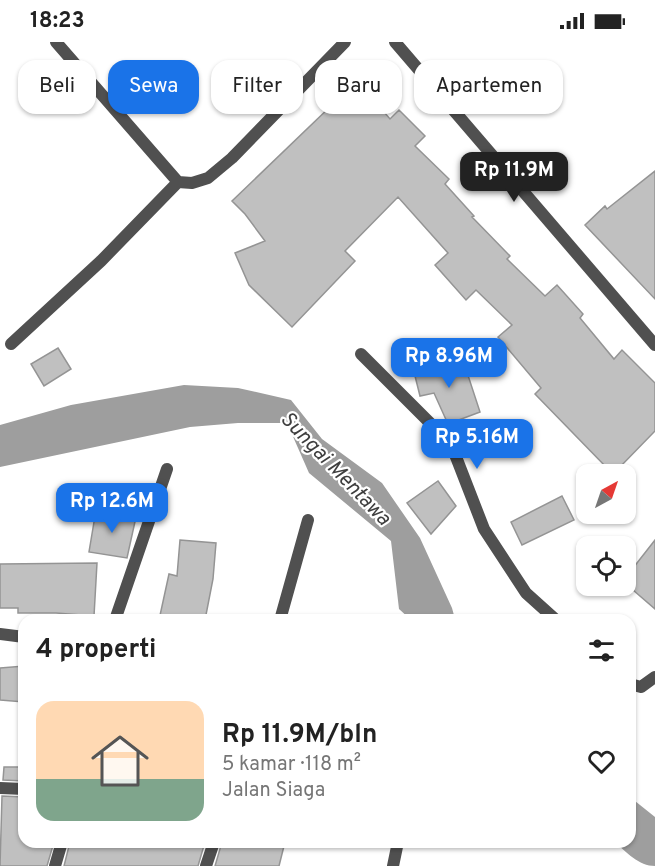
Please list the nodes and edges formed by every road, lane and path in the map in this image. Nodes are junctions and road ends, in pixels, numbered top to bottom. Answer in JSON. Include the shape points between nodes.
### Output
{"nodes":[{"id":1,"x":56,"y":42,"type":"edge"},
{"id":2,"x":345,"y":42,"type":"edge"},
{"id":3,"x":395,"y":42,"type":"edge"},
{"id":4,"x":178,"y":182,"type":"junction"},
{"id":5,"x":11,"y":344,"type":"dead end"},
{"id":6,"x":655,"y":345,"type":"edge"},
{"id":7,"x":361,"y":354,"type":"dead end"},
{"id":8,"x":167,"y":470,"type":"dead end"},
{"id":9,"x":308,"y":520,"type":"dead end"},
{"id":10,"x":117,"y":614,"type":"edge"},
{"id":11,"x":282,"y":614,"type":"edge"},
{"id":12,"x":549,"y":614,"type":"edge"},
{"id":13,"x":0,"y":634,"type":"edge"},
{"id":14,"x":18,"y":636,"type":"edge"},
{"id":15,"x":655,"y":677,"type":"edge"},
{"id":16,"x":636,"y":686,"type":"edge"},
{"id":17,"x":0,"y":788,"type":"edge"},
{"id":18,"x":18,"y":789,"type":"edge"},
{"id":19,"x":61,"y":848,"type":"edge"},
{"id":20,"x":212,"y":848,"type":"edge"},
{"id":21,"x":397,"y":848,"type":"edge"},
{"id":22,"x":55,"y":866,"type":"edge"},
{"id":23,"x":206,"y":866,"type":"edge"},
{"id":24,"x":393,"y":866,"type":"edge"}],
"edges":[{"from":1,"to":4,"type":"street"},
{"from":2,"to":4,"type":"street","via":[[232,158],[208,178]]},
{"from":3,"to":6,"type":"street"},
{"from":4,"to":5,"type":"street","via":[[101,261]]},
{"from":7,"to":12,"type":"street","via":[[452,444],[484,529],[526,593]]},
{"from":8,"to":10,"type":"street"},
{"from":9,"to":11,"type":"street"},
{"from":13,"to":14,"type":"street"},
{"from":15,"to":16,"type":"street","via":[[641,687]]},
{"from":17,"to":18,"type":"street"},
{"from":19,"to":22,"type":"street"},
{"from":20,"to":23,"type":"street"},
{"from":21,"to":24,"type":"street"}]}
